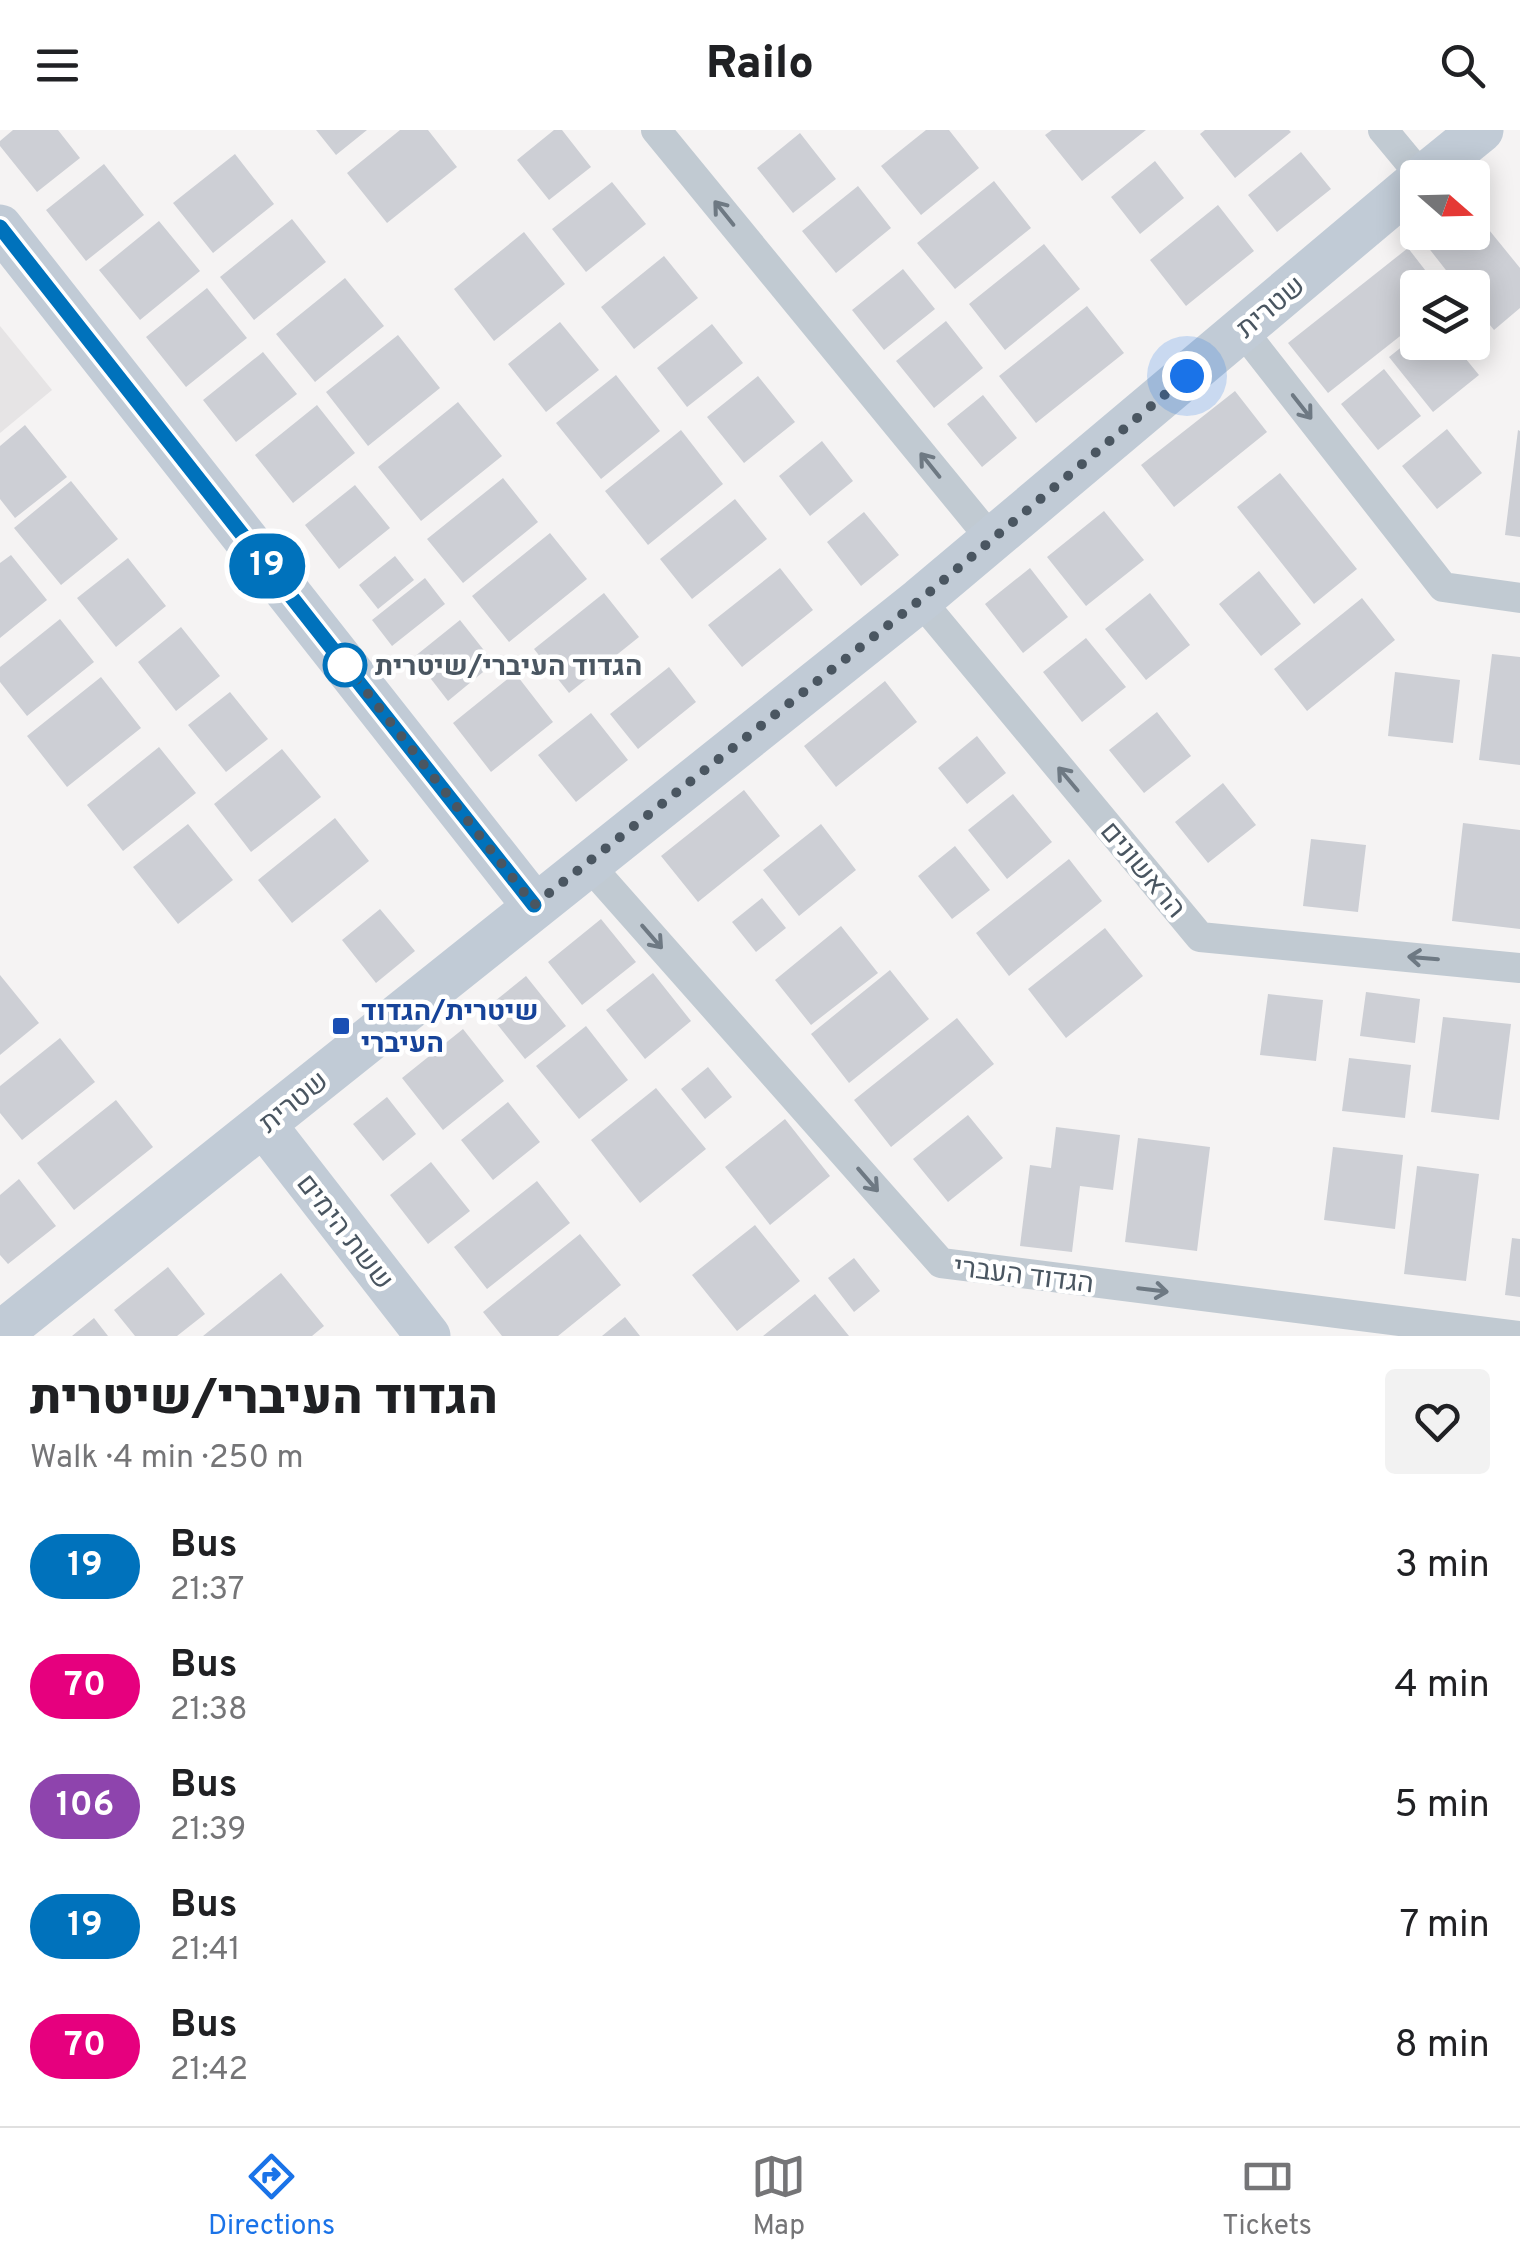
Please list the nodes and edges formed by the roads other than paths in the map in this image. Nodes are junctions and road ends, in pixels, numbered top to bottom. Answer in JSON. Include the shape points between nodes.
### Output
{"nodes":[{"id":1,"x":656,"y":130,"type":"edge"},
{"id":2,"x":1384,"y":130,"type":"edge"},
{"id":3,"x":1481,"y":130,"type":"edge"},
{"id":4,"x":1406,"y":160,"type":"edge"},
{"id":5,"x":1444,"y":160,"type":"edge"},
{"id":6,"x":1400,"y":196,"type":"edge"},
{"id":7,"x":0,"y":227,"type":"edge"},
{"id":8,"x":1242,"y":330,"type":"junction"},
{"id":9,"x":992,"y":540,"type":"junction"},
{"id":10,"x":1520,"y":598,"type":"edge"},
{"id":11,"x":920,"y":600,"type":"junction"},
{"id":12,"x":588,"y":864,"type":"junction"},
{"id":13,"x":534,"y":905,"type":"junction"},
{"id":14,"x":1520,"y":968,"type":"edge"},
{"id":15,"x":264,"y":1125,"type":"junction"},
{"id":16,"x":1,"y":1332,"type":"edge"},
{"id":17,"x":428,"y":1336,"type":"edge"},
{"id":18,"x":1518,"y":1336,"type":"edge"}],
"edges":[{"from":9,"to":1,"type":"street","one_way":true},
{"from":2,"to":4,"type":"street"},
{"from":3,"to":5,"type":"street","name":"שטרית"},
{"from":6,"to":8,"type":"street","name":"שטרית"},
{"from":7,"to":13,"type":"street"},
{"from":8,"to":9,"type":"street","name":"שטרית"},
{"from":8,"to":10,"type":"street","one_way":true,"via":[[1443,587]]},
{"from":9,"to":11,"type":"street","name":"שטרית"},
{"from":11,"to":12,"type":"street","name":"שטרית"},
{"from":14,"to":11,"type":"street","name":"הראשונים","one_way":true,"via":[[1200,937]]},
{"from":12,"to":13,"type":"street","name":"שטרית"},
{"from":12,"to":18,"type":"street","name":"הגדוד העברי","one_way":true,"via":[[941,1263]]},
{"from":13,"to":15,"type":"street","name":"שטרית"},
{"from":15,"to":16,"type":"street","name":"שטרית"},
{"from":15,"to":17,"type":"street","name":"ששת הימים"}]}
